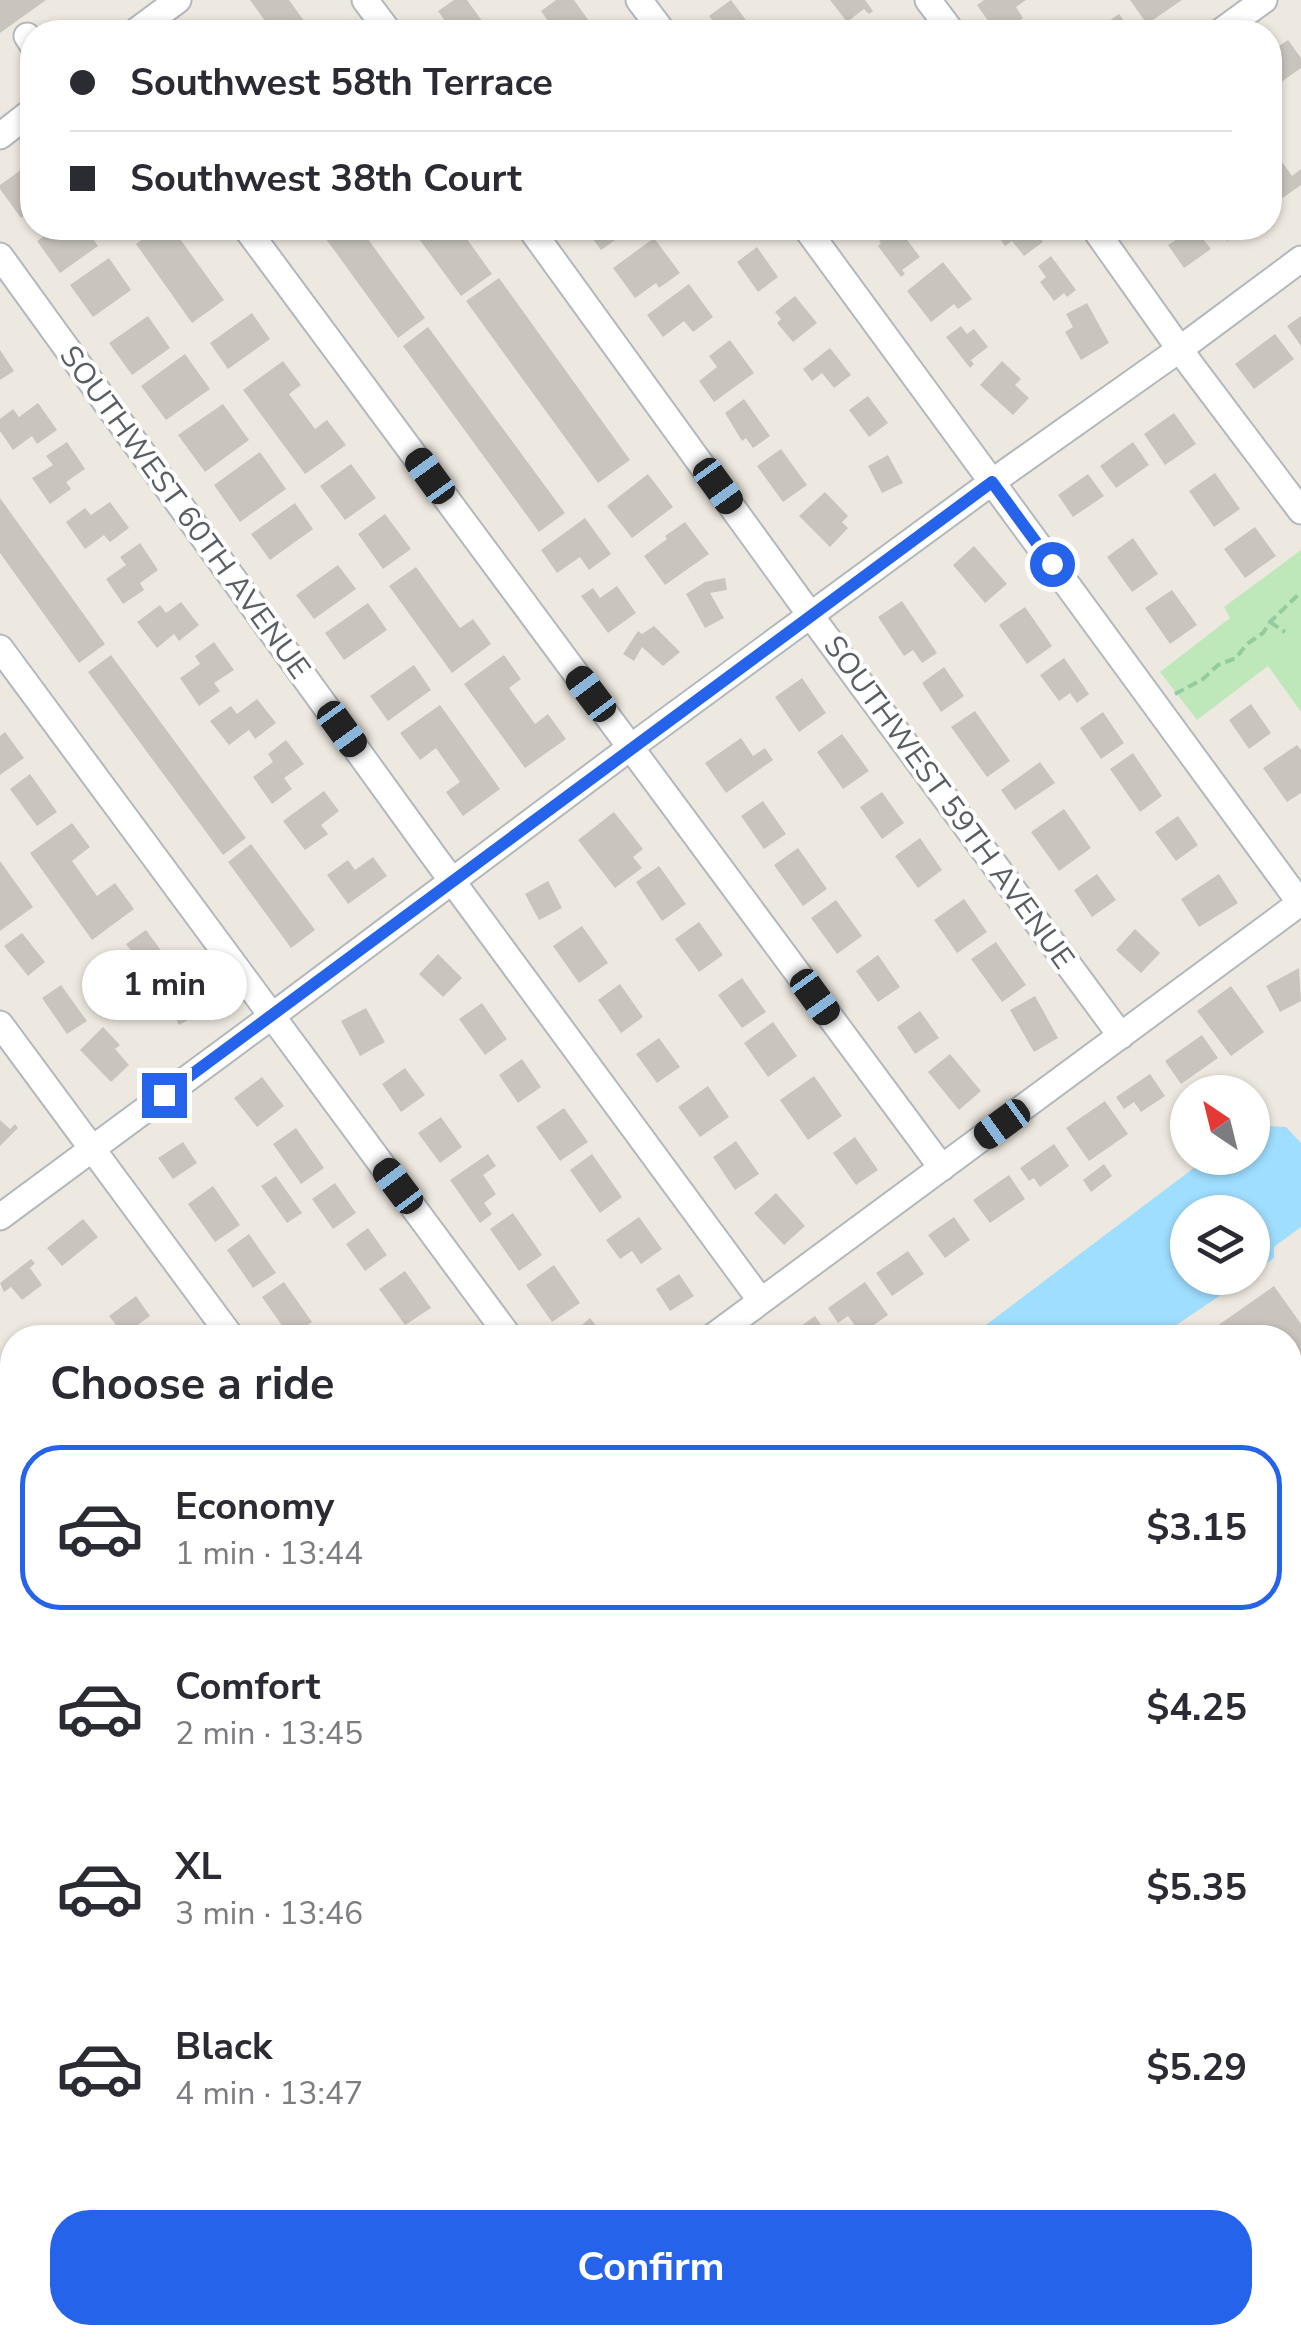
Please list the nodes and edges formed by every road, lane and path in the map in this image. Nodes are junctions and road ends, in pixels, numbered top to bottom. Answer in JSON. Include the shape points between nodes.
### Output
{"nodes":[{"id":1,"x":1264,"y":0,"type":"edge"},
{"id":2,"x":1236,"y":20,"type":"edge"},
{"id":3,"x":20,"y":120,"type":"edge"},
{"id":4,"x":0,"y":136,"type":"edge"},
{"id":5,"x":255,"y":240,"type":"edge"},
{"id":6,"x":539,"y":240,"type":"edge"},
{"id":7,"x":815,"y":240,"type":"edge"},
{"id":8,"x":1103,"y":240,"type":"edge"},
{"id":9,"x":0,"y":256,"type":"edge"},
{"id":10,"x":1301,"y":259,"type":"edge"},
{"id":11,"x":1180,"y":349,"type":"junction"},
{"id":12,"x":992,"y":482,"type":"junction"},
{"id":13,"x":1301,"y":511,"type":"edge"},
{"id":14,"x":1301,"y":592,"type":"edge"},
{"id":15,"x":811,"y":616,"type":"junction"},
{"id":16,"x":1270,"y":622,"type":"junction"},
{"id":17,"x":1285,"y":632,"type":"dead end"},
{"id":18,"x":0,"y":648,"type":"edge"},
{"id":19,"x":1175,"y":694,"type":"dead end"},
{"id":20,"x":631,"y":748,"type":"junction"},
{"id":21,"x":452,"y":882,"type":"junction"},
{"id":22,"x":1301,"y":903,"type":"edge"},
{"id":23,"x":272,"y":1016,"type":"junction"},
{"id":24,"x":0,"y":1024,"type":"edge"},
{"id":25,"x":1121,"y":1036,"type":"junction"},
{"id":26,"x":92,"y":1149,"type":"junction"},
{"id":27,"x":942,"y":1168,"type":"junction"},
{"id":28,"x":0,"y":1217,"type":"edge"},
{"id":29,"x":761,"y":1301,"type":"junction"},
{"id":30,"x":214,"y":1325,"type":"edge"},
{"id":31,"x":500,"y":1325,"type":"edge"},
{"id":32,"x":728,"y":1325,"type":"edge"}],
"edges":[{"from":1,"to":2,"type":"street"},
{"from":3,"to":4,"type":"street"},
{"from":5,"to":20,"type":"street"},
{"from":6,"to":15,"type":"street","name":"SOUTHWEST 59TH AVENUE"},
{"from":7,"to":12,"type":"street"},
{"from":8,"to":11,"type":"street"},
{"from":9,"to":21,"type":"street","name":"SOUTHWEST 60TH AVENUE"},
{"from":10,"to":11,"type":"street"},
{"from":11,"to":12,"type":"street"},
{"from":11,"to":13,"type":"street"},
{"from":12,"to":15,"type":"street"},
{"from":12,"to":22,"type":"street"},
{"from":14,"to":16,"type":"path"},
{"from":15,"to":20,"type":"street"},
{"from":15,"to":25,"type":"street","name":"SOUTHWEST 59TH AVENUE"},
{"from":16,"to":17,"type":"path"},
{"from":16,"to":19,"type":"path","via":[[1236,658]]},
{"from":18,"to":23,"type":"street"},
{"from":20,"to":21,"type":"street"},
{"from":20,"to":27,"type":"street"},
{"from":21,"to":23,"type":"street"},
{"from":21,"to":29,"type":"street","name":"SOUTHWEST 60TH AVENUE"},
{"from":22,"to":25,"type":"street"},
{"from":23,"to":26,"type":"street"},
{"from":23,"to":31,"type":"street"},
{"from":24,"to":26,"type":"street"},
{"from":25,"to":27,"type":"street"},
{"from":26,"to":28,"type":"street"},
{"from":26,"to":30,"type":"street"},
{"from":27,"to":29,"type":"street"},
{"from":29,"to":32,"type":"street"}]}
